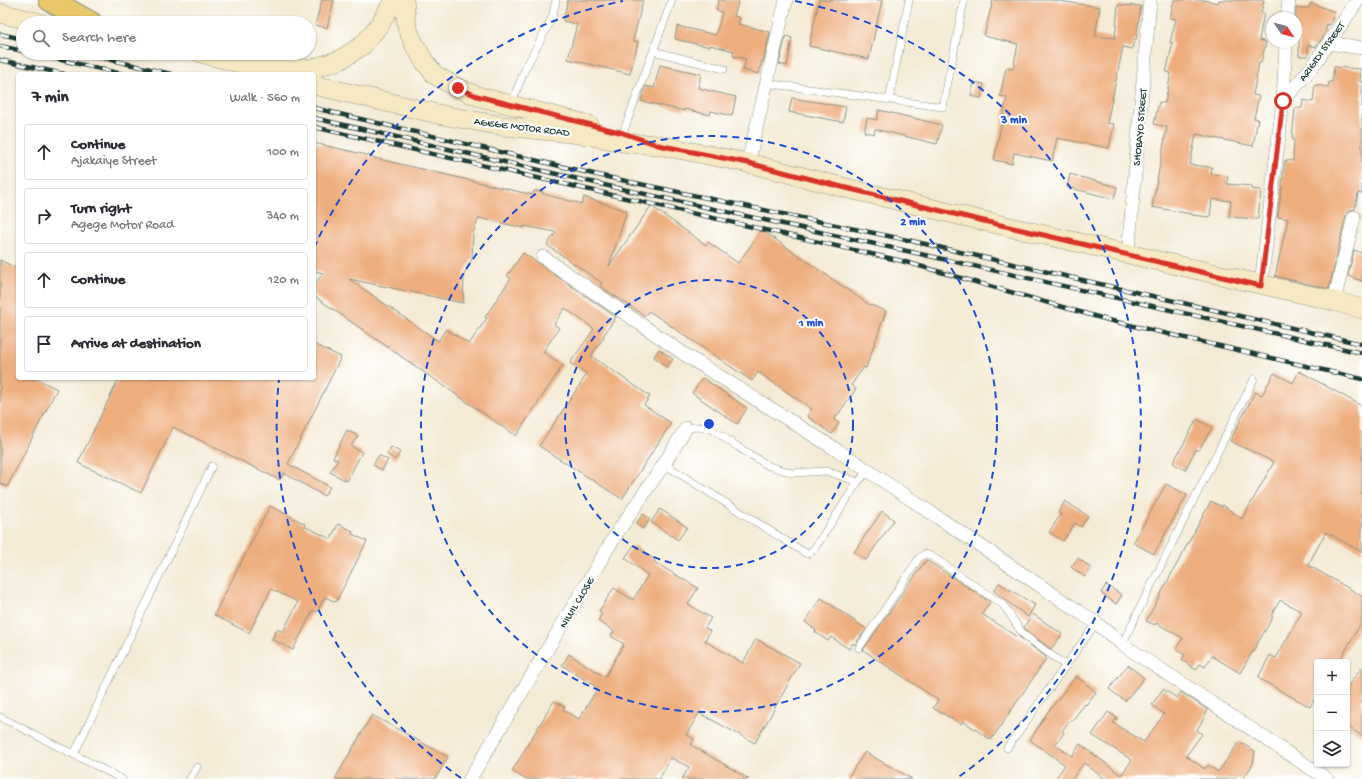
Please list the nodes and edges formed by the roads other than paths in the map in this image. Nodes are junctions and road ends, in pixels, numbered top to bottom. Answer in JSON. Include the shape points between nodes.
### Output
{"nodes":[{"id":1,"x":50,"y":0,"type":"edge"},
{"id":2,"x":394,"y":0,"type":"edge"},
{"id":3,"x":404,"y":0,"type":"edge"},
{"id":4,"x":556,"y":0,"type":"edge"},
{"id":5,"x":672,"y":0,"type":"edge"},
{"id":6,"x":786,"y":0,"type":"edge"},
{"id":7,"x":909,"y":0,"type":"edge"},
{"id":8,"x":964,"y":0,"type":"edge"},
{"id":9,"x":1150,"y":0,"type":"edge"},
{"id":10,"x":1289,"y":0,"type":"edge"},
{"id":11,"x":1358,"y":0,"type":"edge"},
{"id":12,"x":1288,"y":12,"type":"edge"},
{"id":13,"x":0,"y":13,"type":"edge"},
{"id":14,"x":79,"y":16,"type":"edge"},
{"id":15,"x":16,"y":17,"type":"edge"},
{"id":16,"x":1329,"y":43,"type":"junction"},
{"id":17,"x":1286,"y":48,"type":"edge"},
{"id":18,"x":1362,"y":48,"type":"edge"},
{"id":19,"x":653,"y":51,"type":"junction"},
{"id":20,"x":227,"y":60,"type":"edge"},
{"id":21,"x":257,"y":68,"type":"junction"},
{"id":22,"x":724,"y":68,"type":"dead end"},
{"id":23,"x":271,"y":72,"type":"edge"},
{"id":24,"x":767,"y":82,"type":"junction"},
{"id":25,"x":316,"y":85,"type":"edge"},
{"id":26,"x":889,"y":100,"type":"junction"},
{"id":27,"x":1283,"y":101,"type":"junction"},
{"id":28,"x":511,"y":105,"type":"junction"},
{"id":29,"x":623,"y":133,"type":"junction"},
{"id":30,"x":658,"y":145,"type":"junction"},
{"id":31,"x":748,"y":163,"type":"junction"},
{"id":32,"x":1354,"y":217,"type":"dead end"},
{"id":33,"x":1128,"y":255,"type":"junction"},
{"id":34,"x":543,"y":257,"type":"dead end"},
{"id":35,"x":1261,"y":286,"type":"junction"},
{"id":36,"x":1334,"y":301,"type":"junction"},
{"id":37,"x":1362,"y":309,"type":"edge"},
{"id":38,"x":1254,"y":379,"type":"dead end"},
{"id":39,"x":686,"y":428,"type":"joint"},
{"id":40,"x":664,"y":464,"type":"junction"},
{"id":41,"x":212,"y":466,"type":"dead end"},
{"id":42,"x":868,"y":471,"type":"junction"},
{"id":43,"x":858,"y":482,"type":"junction"},
{"id":44,"x":1096,"y":624,"type":"junction"},
{"id":45,"x":1122,"y":644,"type":"junction"},
{"id":46,"x":859,"y":648,"type":"dead end"},
{"id":47,"x":1066,"y":666,"type":"junction"},
{"id":48,"x":2,"y":718,"type":"edge"},
{"id":49,"x":0,"y":726,"type":"edge"},
{"id":50,"x":1007,"y":748,"type":"dead end"},
{"id":51,"x":74,"y":754,"type":"junction"},
{"id":52,"x":197,"y":767,"type":"dead end"},
{"id":53,"x":122,"y":779,"type":"edge"},
{"id":54,"x":190,"y":779,"type":"edge"},
{"id":55,"x":470,"y":779,"type":"edge"},
{"id":56,"x":1327,"y":779,"type":"edge"}],
"edges":[{"from":1,"to":14,"type":"highway"},
{"from":2,"to":21,"type":"main road","via":[[380,24],[363,45],[340,60],[311,69]]},
{"from":3,"to":28,"type":"main road","via":[[407,27],[414,44],[435,75],[477,96]]},
{"from":4,"to":28,"type":"lane","via":[[552,18],[525,69]]},
{"from":5,"to":19,"type":"lane"},
{"from":6,"to":24,"type":"street"},
{"from":7,"to":26,"type":"lane"},
{"from":8,"to":26,"type":"lane","via":[[942,107]]},
{"from":9,"to":33,"type":"street","name":"SHOBAYO STREET"},
{"from":10,"to":12,"type":"street"},
{"from":11,"to":16,"type":"street","name":"ARIGIDI STREET"},
{"from":13,"to":15,"type":"main road"},
{"from":16,"to":18,"type":"street"},
{"from":16,"to":27,"type":"street","name":"ARIGIDI STREET"},
{"from":17,"to":27,"type":"street"},
{"from":19,"to":22,"type":"lane"},
{"from":19,"to":29,"type":"lane"},
{"from":20,"to":21,"type":"main road"},
{"from":21,"to":23,"type":"main road"},
{"from":24,"to":26,"type":"lane"},
{"from":24,"to":31,"type":"street"},
{"from":25,"to":30,"type":"main road","name":"AGEGE MOTOR ROAD","via":[[503,126]]},
{"from":27,"to":35,"type":"street"},
{"from":28,"to":29,"type":"main road"},
{"from":29,"to":30,"type":"main road"},
{"from":30,"to":31,"type":"main road","name":"AGEGE MOTOR ROAD"},
{"from":31,"to":33,"type":"main road","name":"AGEGE MOTOR ROAD"},
{"from":32,"to":36,"type":"street"},
{"from":33,"to":35,"type":"main road","name":"AGEGE MOTOR ROAD"},
{"from":34,"to":42,"type":"street","via":[[687,356]]},
{"from":35,"to":36,"type":"main road","name":"AGEGE MOTOR ROAD"},
{"from":36,"to":37,"type":"main road","name":"AGEGE MOTOR ROAD"},
{"from":38,"to":45,"type":"lane"},
{"from":39,"to":40,"type":"street","name":"NIWIL CLOSE"},
{"from":39,"to":43,"type":"lane","via":[[712,429],[770,466],[792,473],[826,471]]},
{"from":40,"to":43,"type":"lane","via":[[807,554],[814,549]]},
{"from":40,"to":55,"type":"street","name":"NIWIL CLOSE","via":[[615,536]]},
{"from":41,"to":51,"type":"lane"},
{"from":42,"to":43,"type":"lane"},
{"from":42,"to":44,"type":"street"},
{"from":44,"to":45,"type":"street"},
{"from":44,"to":47,"type":"lane"},
{"from":45,"to":56,"type":"street"},
{"from":46,"to":47,"type":"lane","via":[[919,558],[925,554],[1002,604],[1024,635]]},
{"from":47,"to":50,"type":"lane"},
{"from":48,"to":49,"type":"lane"},
{"from":48,"to":51,"type":"lane"},
{"from":51,"to":53,"type":"lane"},
{"from":52,"to":54,"type":"lane"}]}
